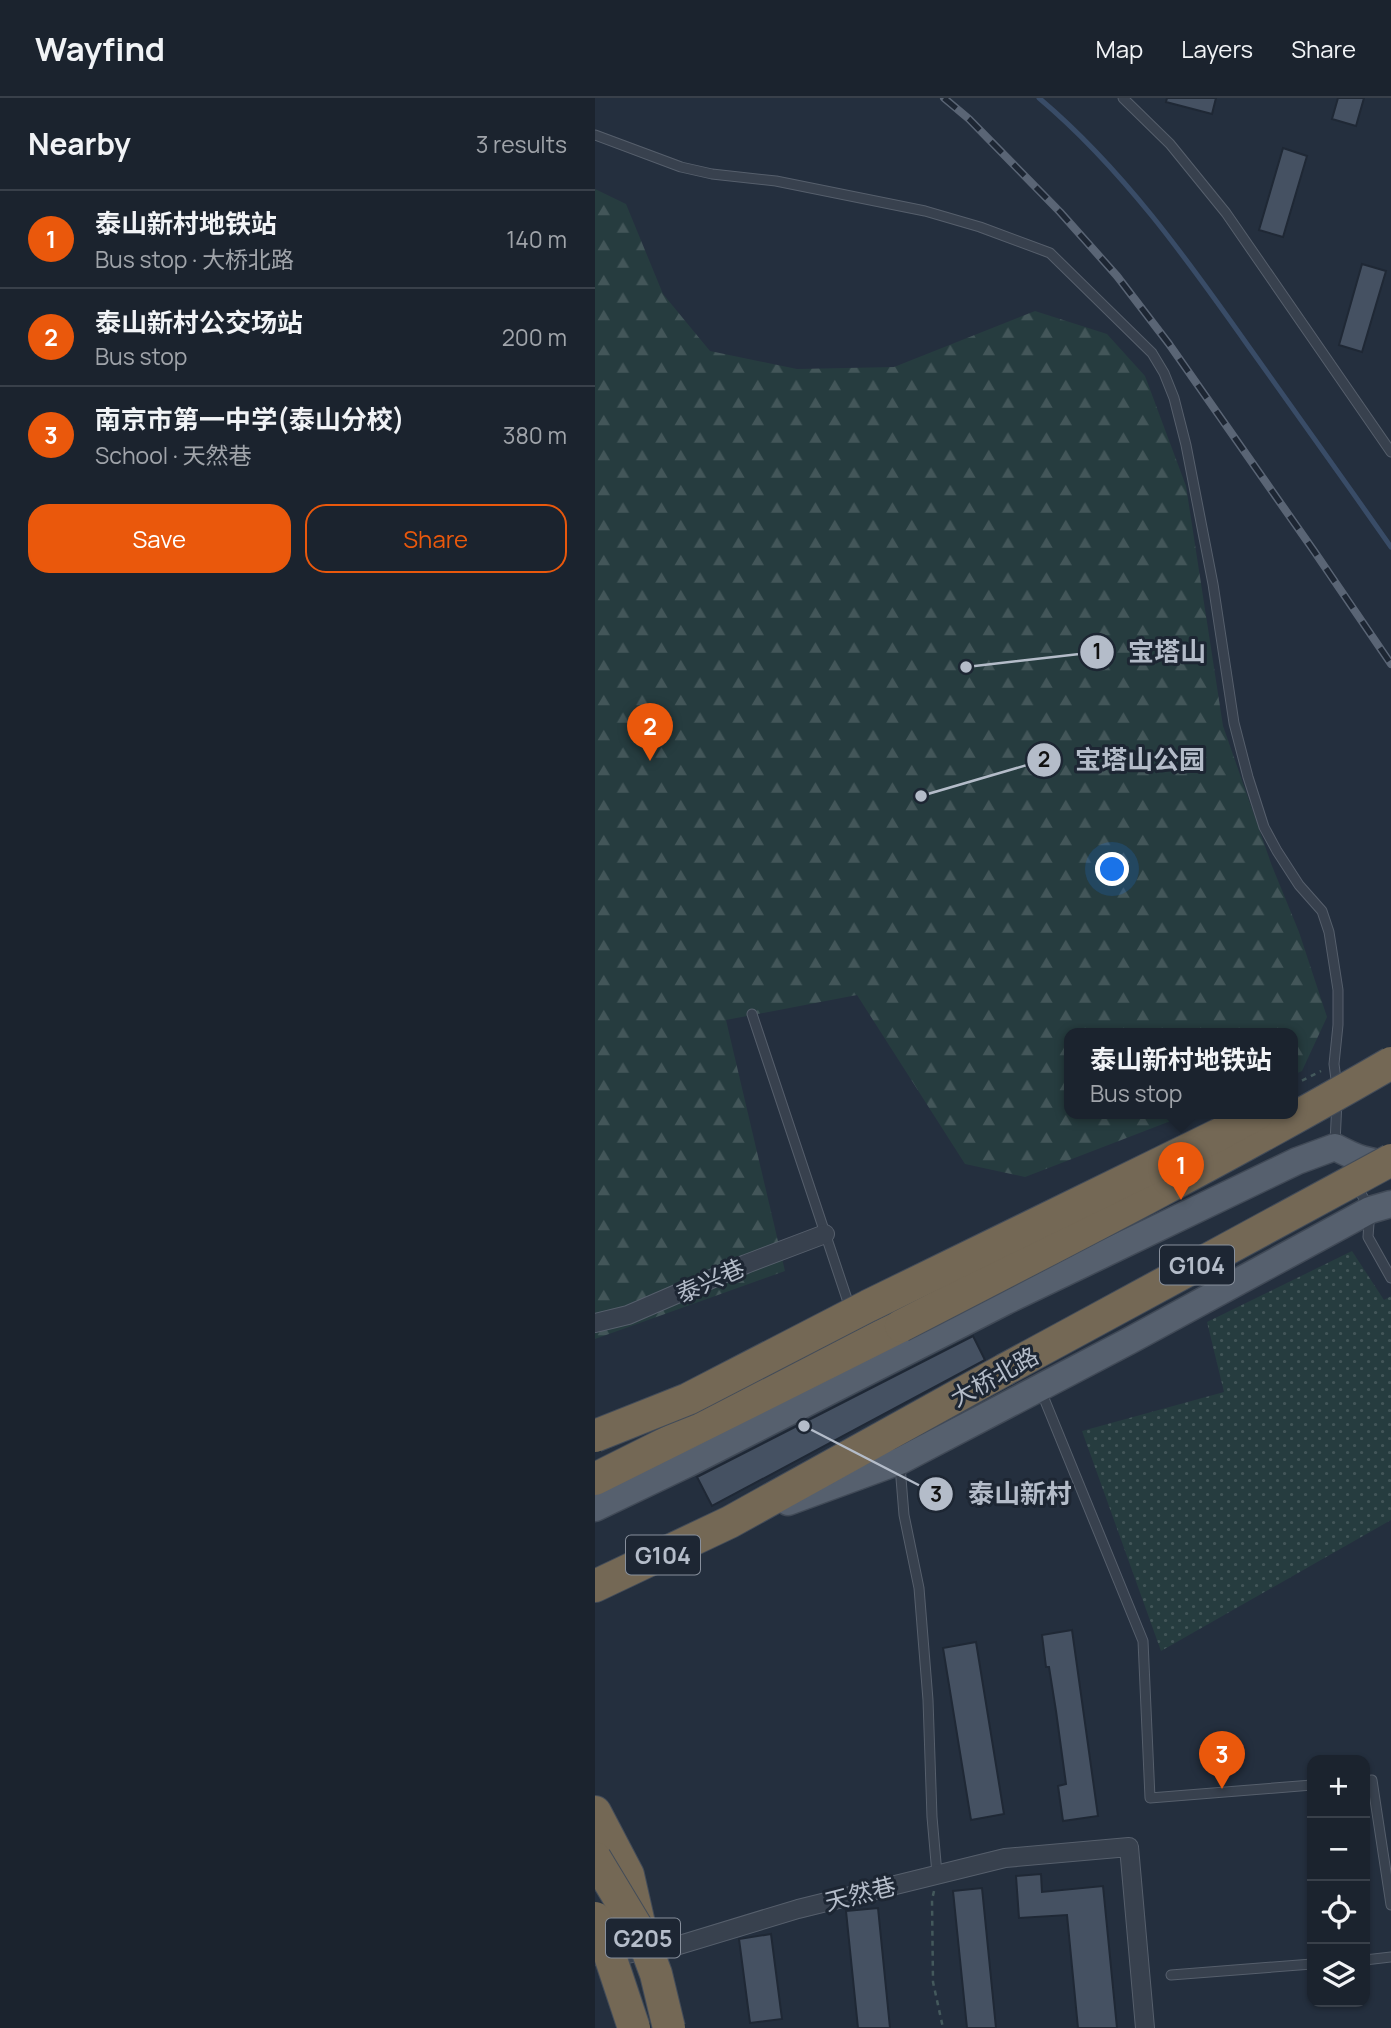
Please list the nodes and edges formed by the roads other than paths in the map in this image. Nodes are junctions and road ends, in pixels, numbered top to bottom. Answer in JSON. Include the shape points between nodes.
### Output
{"nodes":[{"id":1,"x":1123,"y":98,"type":"edge"},
{"id":2,"x":1133,"y":102,"type":"edge"},
{"id":3,"x":595,"y":135,"type":"edge"},
{"id":4,"x":1391,"y":452,"type":"edge"},
{"id":5,"x":752,"y":1014,"type":"dead end"},
{"id":6,"x":1391,"y":1044,"type":"edge"},
{"id":7,"x":1391,"y":1062,"type":"edge"},
{"id":8,"x":1298,"y":1091,"type":"edge"},
{"id":9,"x":1298,"y":1115,"type":"edge"},
{"id":10,"x":1247,"y":1119,"type":"edge"},
{"id":11,"x":1291,"y":1119,"type":"edge"},
{"id":12,"x":1341,"y":1158,"type":"junction"},
{"id":13,"x":1391,"y":1161,"type":"edge"},
{"id":14,"x":1381,"y":1207,"type":"edge"},
{"id":15,"x":825,"y":1234,"type":"junction"},
{"id":16,"x":1391,"y":1278,"type":"edge"},
{"id":17,"x":595,"y":1324,"type":"edge"},
{"id":18,"x":863,"y":1346,"type":"junction"},
{"id":19,"x":1039,"y":1388,"type":"junction"},
{"id":20,"x":595,"y":1436,"type":"edge"},
{"id":21,"x":900,"y":1461,"type":"junction"},
{"id":22,"x":595,"y":1479,"type":"edge"},
{"id":23,"x":595,"y":1508,"type":"edge"},
{"id":24,"x":730,"y":1522,"type":"junction"},
{"id":25,"x":595,"y":1586,"type":"edge"},
{"id":26,"x":1370,"y":1780,"type":"edge"},
{"id":27,"x":1307,"y":1785,"type":"edge"},
{"id":28,"x":595,"y":1812,"type":"edge"},
{"id":29,"x":595,"y":1858,"type":"edge"},
{"id":30,"x":937,"y":1874,"type":"junction"},
{"id":31,"x":1391,"y":1905,"type":"edge"},
{"id":32,"x":595,"y":1918,"type":"edge"},
{"id":33,"x":642,"y":1936,"type":"junction"},
{"id":34,"x":1391,"y":1957,"type":"edge"},
{"id":35,"x":595,"y":1959,"type":"edge"},
{"id":36,"x":1370,"y":1959,"type":"edge"},
{"id":37,"x":1307,"y":1964,"type":"edge"},
{"id":38,"x":1171,"y":1975,"type":"dead end"},
{"id":39,"x":634,"y":2028,"type":"edge"},
{"id":40,"x":669,"y":2028,"type":"edge"},
{"id":41,"x":1145,"y":2028,"type":"edge"}],
"edges":[{"from":1,"to":2,"type":"lane"},
{"from":2,"to":4,"type":"lane","via":[[1226,213]]},
{"from":3,"to":12,"type":"lane","via":[[681,167],[925,211],[1033,245],[1050,253],[1152,353],[1174,398],[1186,445],[1234,723],[1248,777],[1264,827],[1299,885],[1322,911],[1329,932],[1338,990],[1334,1065]]},
{"from":5,"to":15,"type":"lane"},
{"from":6,"to":8,"type":"highway"},
{"from":7,"to":9,"type":"highway","bridge":true},
{"from":10,"to":20,"type":"highway","bridge":true,"via":[[688,1399]]},
{"from":11,"to":18,"type":"highway","bridge":true},
{"from":12,"to":13,"type":"main road"},
{"from":12,"to":14,"type":"lane"},
{"from":12,"to":23,"type":"main road","via":[[1297,1161],[1258,1178]]},
{"from":13,"to":24,"type":"highway","name":"大桥北路","number":"G104","bridge":true},
{"from":14,"to":16,"type":"lane","via":[[1368,1237]]},
{"from":14,"to":19,"type":"main road"},
{"from":15,"to":17,"type":"street","name":"泰兴巷","via":[[628,1315]]},
{"from":15,"to":18,"type":"lane"},
{"from":18,"to":22,"type":"highway"},
{"from":19,"to":21,"type":"main road"},
{"from":19,"to":27,"type":"lane","via":[[1143,1640],[1150,1798]]},
{"from":21,"to":24,"type":"main road"},
{"from":21,"to":30,"type":"lane","via":[[904,1515],[919,1588]]},
{"from":24,"to":25,"type":"highway","name":"大桥北路","number":"G104"},
{"from":26,"to":31,"type":"lane"},
{"from":28,"to":33,"type":"highway","via":[[628,1875]]},
{"from":29,"to":33,"type":"highway","number":"G205","bridge":true},
{"from":30,"to":35,"type":"street","name":"天然巷","via":[[676,1946]]},
{"from":30,"to":41,"type":"street","name":"天然巷","via":[[1005,1858],[1129,1847]]},
{"from":32,"to":39,"type":"highway","number":"G205","bridge":true},
{"from":33,"to":40,"type":"highway","number":"G205","bridge":true},
{"from":34,"to":36,"type":"lane"},
{"from":37,"to":38,"type":"lane"}]}
